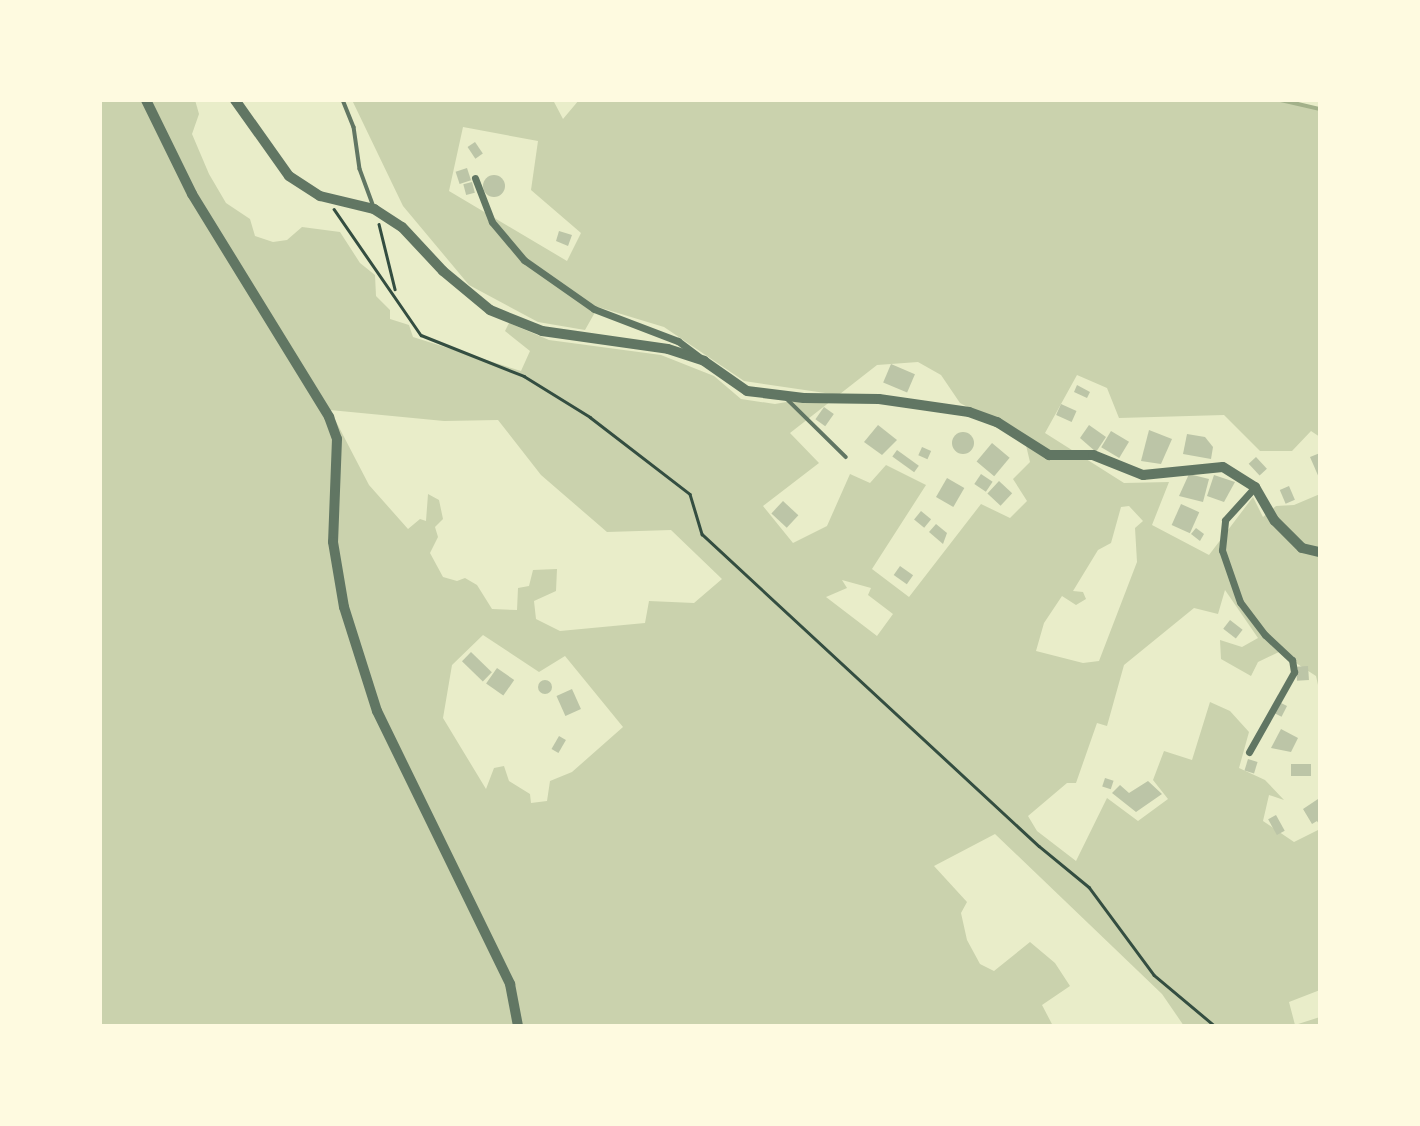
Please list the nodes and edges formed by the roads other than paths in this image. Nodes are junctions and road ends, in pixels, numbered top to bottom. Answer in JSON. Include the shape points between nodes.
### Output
{"nodes":[{"id":1,"x":146,"y":100,"type":"edge"},
{"id":2,"x":235,"y":100,"type":"edge"},
{"id":3,"x":343,"y":100,"type":"edge"},
{"id":4,"x":475,"y":178,"type":"dead end"},
{"id":5,"x":374,"y":209,"type":"junction"},
{"id":6,"x":704,"y":361,"type":"junction"},
{"id":7,"x":785,"y":396,"type":"junction"},
{"id":8,"x":846,"y":457,"type":"dead end"},
{"id":9,"x":1255,"y":487,"type":"junction"},
{"id":10,"x":1320,"y":552,"type":"edge"},
{"id":11,"x":1249,"y":752,"type":"dead end"},
{"id":12,"x":518,"y":1026,"type":"edge"}],
"edges":[{"from":1,"to":12,"type":"street","via":[[192,194],[329,417],[337,439],[333,542],[344,607],[377,711],[510,984]]},
{"from":2,"to":5,"type":"street","via":[[289,176],[320,196]]},
{"from":3,"to":5,"type":"lane"},
{"from":4,"to":6,"type":"street","via":[[492,222],[524,260],[594,309],[678,341]]},
{"from":5,"to":6,"type":"street","via":[[402,227],[443,271],[491,310],[542,331],[667,349]]},
{"from":6,"to":7,"type":"street","via":[[747,391]]},
{"from":7,"to":8,"type":"lane"},
{"from":7,"to":9,"type":"street","via":[[879,399],[969,412],[996,422],[1049,455],[1093,455],[1143,475],[1223,467]]},
{"from":9,"to":10,"type":"street","via":[[1285,533],[1302,548]]},
{"from":9,"to":11,"type":"street","via":[[1225,520],[1223,550],[1240,603],[1292,660],[1294,672]]}]}
